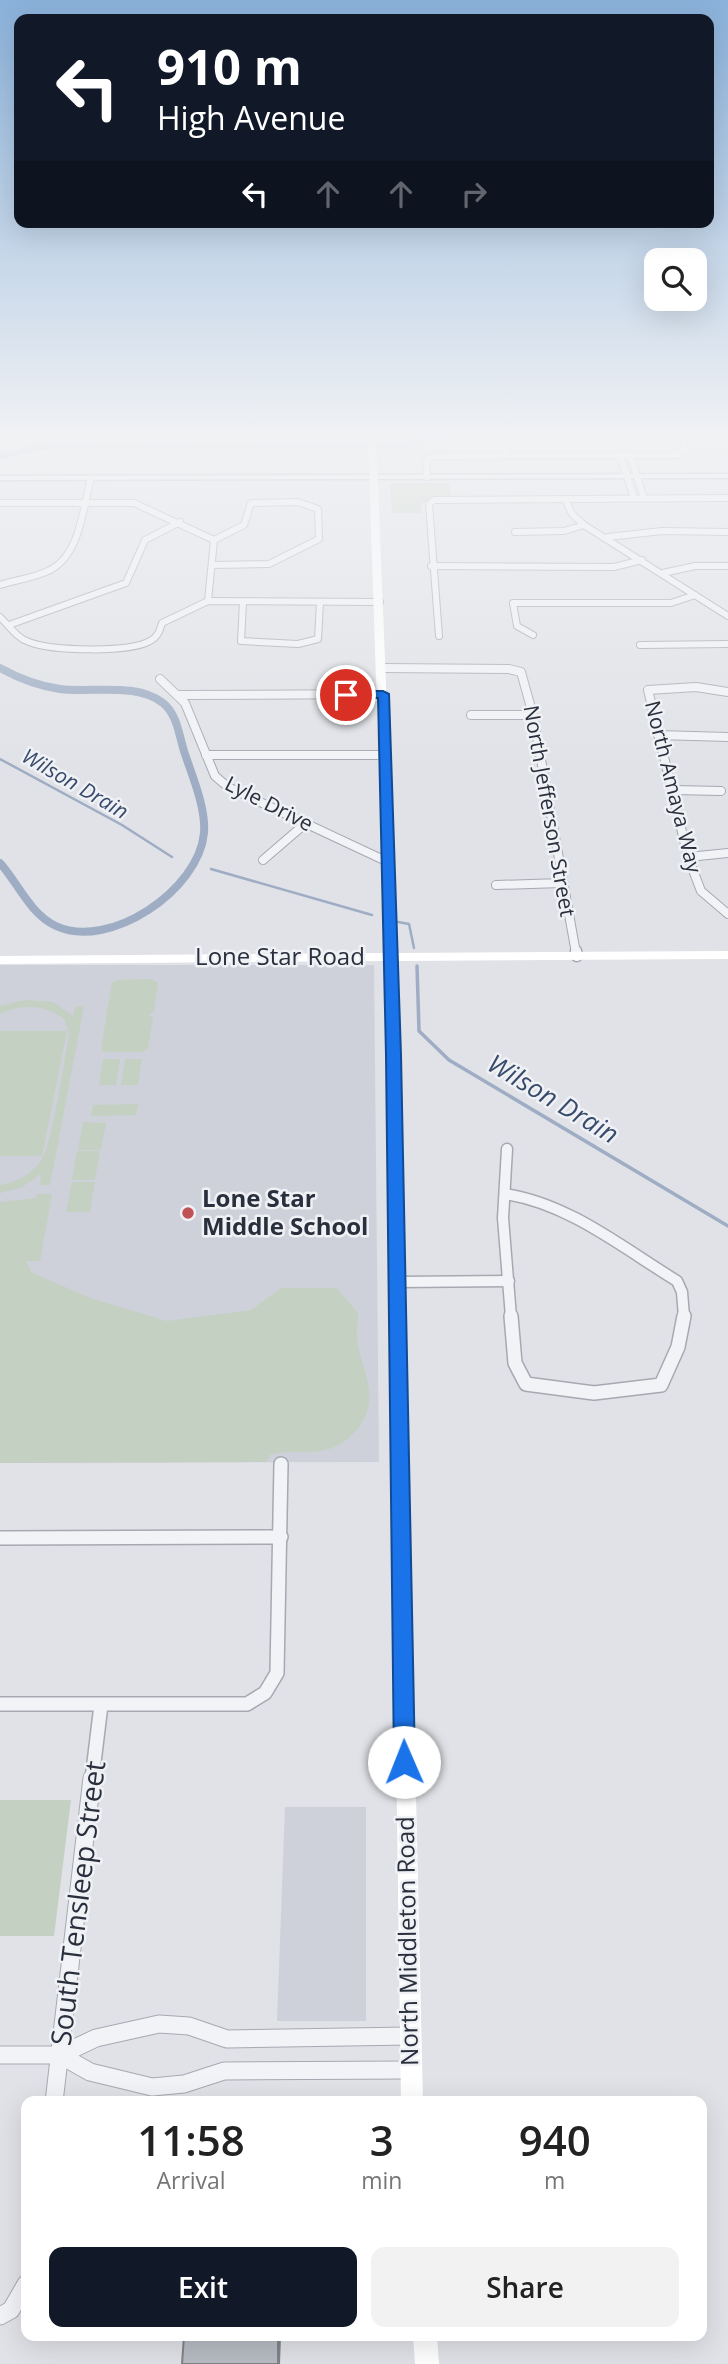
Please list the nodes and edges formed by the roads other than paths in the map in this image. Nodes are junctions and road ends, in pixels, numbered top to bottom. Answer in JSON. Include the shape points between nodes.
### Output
{"nodes":[{"id":1,"x":68,"y":547,"type":"edge"},
{"id":2,"x":142,"y":547,"type":"edge"},
{"id":3,"x":214,"y":547,"type":"edge"},
{"id":4,"x":306,"y":547,"type":"edge"},
{"id":5,"x":378,"y":547,"type":"edge"},
{"id":6,"x":430,"y":547,"type":"edge"},
{"id":7,"x":623,"y":547,"type":"edge"},
{"id":8,"x":642,"y":560,"type":"junction"},
{"id":9,"x":214,"y":565,"type":"junction"},
{"id":10,"x":431,"y":566,"type":"junction"},
{"id":11,"x":728,"y":566,"type":"edge"},
{"id":12,"x":663,"y":573,"type":"junction"},
{"id":13,"x":0,"y":585,"type":"edge"},
{"id":14,"x":695,"y":595,"type":"junction"},
{"id":15,"x":208,"y":601,"type":"junction"},
{"id":16,"x":243,"y":602,"type":"junction"},
{"id":17,"x":320,"y":602,"type":"junction"},
{"id":18,"x":380,"y":602,"type":"junction"},
{"id":19,"x":726,"y":612,"type":"edge"},
{"id":20,"x":0,"y":617,"type":"edge"},
{"id":21,"x":9,"y":625,"type":"junction"},
{"id":22,"x":533,"y":635,"type":"dead end"},
{"id":23,"x":439,"y":636,"type":"dead end"},
{"id":24,"x":728,"y":644,"type":"edge"},
{"id":25,"x":640,"y":645,"type":"dead end"},
{"id":26,"x":382,"y":668,"type":"junction"},
{"id":27,"x":160,"y":679,"type":"dead end"},
{"id":28,"x":728,"y":692,"type":"edge"},
{"id":29,"x":383,"y":694,"type":"junction"},
{"id":30,"x":180,"y":695,"type":"junction"},
{"id":31,"x":471,"y":715,"type":"dead end"},
{"id":32,"x":533,"y":715,"type":"junction"},
{"id":33,"x":658,"y":735,"type":"junction"},
{"id":34,"x":728,"y":737,"type":"edge"},
{"id":35,"x":206,"y":755,"type":"junction"},
{"id":36,"x":385,"y":755,"type":"junction"},
{"id":37,"x":674,"y":790,"type":"junction"},
{"id":38,"x":721,"y":791,"type":"dead end"},
{"id":39,"x":306,"y":823,"type":"junction"},
{"id":40,"x":728,"y":853,"type":"edge"},
{"id":41,"x":688,"y":857,"type":"junction"},
{"id":42,"x":262,"y":860,"type":"dead end"},
{"id":43,"x":388,"y":862,"type":"junction"},
{"id":44,"x":562,"y":883,"type":"junction"},
{"id":45,"x":496,"y":885,"type":"dead end"},
{"id":46,"x":728,"y":914,"type":"edge"},
{"id":47,"x":728,"y":955,"type":"edge"},
{"id":48,"x":391,"y":956,"type":"junction"},
{"id":49,"x":577,"y":956,"type":"junction"},
{"id":50,"x":0,"y":960,"type":"edge"},
{"id":51,"x":507,"y":1149,"type":"dead end"},
{"id":52,"x":505,"y":1194,"type":"junction"},
{"id":53,"x":509,"y":1280,"type":"junction"},
{"id":54,"x":397,"y":1282,"type":"junction"},
{"id":55,"x":281,"y":1464,"type":"dead end"},
{"id":56,"x":281,"y":1537,"type":"junction"},
{"id":57,"x":0,"y":1538,"type":"edge"},
{"id":58,"x":0,"y":1704,"type":"edge"},
{"id":59,"x":101,"y":1705,"type":"junction"},
{"id":60,"x":409,"y":2036,"type":"junction"},
{"id":61,"x":60,"y":2054,"type":"junction"},
{"id":62,"x":0,"y":2055,"type":"edge"},
{"id":63,"x":410,"y":2070,"type":"junction"},
{"id":64,"x":55,"y":2096,"type":"edge"},
{"id":65,"x":412,"y":2096,"type":"edge"},
{"id":66,"x":21,"y":2291,"type":"edge"},
{"id":67,"x":5,"y":2313,"type":"edge"},
{"id":68,"x":425,"y":2341,"type":"edge"},
{"id":69,"x":427,"y":2364,"type":"edge"}],
"edges":[{"from":1,"to":13,"type":"street","via":[[62,564],[48,572]]},
{"from":2,"to":21,"type":"street","via":[[126,583]]},
{"from":3,"to":9,"type":"street"},
{"from":4,"to":9,"type":"street","via":[[269,564]]},
{"from":5,"to":18,"type":"main road","name":"North Middleton Road"},
{"from":6,"to":10,"type":"street"},
{"from":7,"to":8,"type":"street"},
{"from":8,"to":10,"type":"street","via":[[614,567]]},
{"from":8,"to":12,"type":"street"},
{"from":9,"to":15,"type":"street"},
{"from":10,"to":23,"type":"street"},
{"from":11,"to":12,"type":"street","via":[[695,566]]},
{"from":12,"to":14,"type":"street"},
{"from":14,"to":19,"type":"street"},
{"from":14,"to":22,"type":"street","via":[[671,603],[513,603],[517,626]]},
{"from":15,"to":16,"type":"street"},
{"from":15,"to":21,"type":"street","via":[[162,623],[156,638],[130,646],[46,648],[26,642]]},
{"from":16,"to":17,"type":"street"},
{"from":16,"to":17,"type":"street","via":[[241,640],[298,644],[318,639]]},
{"from":17,"to":18,"type":"street"},
{"from":18,"to":26,"type":"main road","name":"North Middleton Road"},
{"from":20,"to":21,"type":"street"},
{"from":24,"to":25,"type":"street"},
{"from":26,"to":29,"type":"main road","name":"North Middleton Road"},
{"from":26,"to":32,"type":"street","name":"North Jefferson Street","via":[[516,670],[521,672]]},
{"from":27,"to":30,"type":"street","name":"Lyle Drive"},
{"from":28,"to":33,"type":"street","name":"North Amaya Way","via":[[696,687],[648,690]]},
{"from":29,"to":30,"type":"street"},
{"from":29,"to":36,"type":"main road","name":"North Middleton Road"},
{"from":30,"to":35,"type":"street","name":"Lyle Drive"},
{"from":31,"to":32,"type":"street"},
{"from":32,"to":44,"type":"street","name":"North Jefferson Street"},
{"from":33,"to":34,"type":"street"},
{"from":33,"to":37,"type":"street","name":"North Amaya Way"},
{"from":35,"to":36,"type":"street"},
{"from":35,"to":39,"type":"street","name":"Lyle Drive","via":[[215,776],[228,787]]},
{"from":36,"to":43,"type":"main road","name":"North Middleton Road"},
{"from":37,"to":38,"type":"street"},
{"from":37,"to":41,"type":"street","name":"North Amaya Way"},
{"from":39,"to":42,"type":"street"},
{"from":39,"to":43,"type":"street","name":"Lyle Drive"},
{"from":40,"to":41,"type":"street"},
{"from":41,"to":46,"type":"street","name":"North Amaya Way","via":[[701,891]]},
{"from":43,"to":48,"type":"main road","name":"North Middleton Road"},
{"from":44,"to":45,"type":"street"},
{"from":44,"to":49,"type":"street","name":"North Jefferson Street"},
{"from":47,"to":49,"type":"main road","name":"Lone Star Road"},
{"from":48,"to":49,"type":"main road","name":"Lone Star Road"},
{"from":48,"to":50,"type":"main road","name":"Lone Star Road"},
{"from":48,"to":54,"type":"main road","name":"North Middleton Road"},
{"from":51,"to":52,"type":"street"},
{"from":52,"to":53,"type":"street"},
{"from":52,"to":53,"type":"street","via":[[556,1207],[677,1281],[684,1291],[685,1309],[661,1385],[641,1391],[549,1391],[526,1384],[515,1363]]},
{"from":53,"to":54,"type":"street"},
{"from":54,"to":60,"type":"main road","name":"North Middleton Road"},
{"from":55,"to":56,"type":"street"},
{"from":56,"to":57,"type":"street"},
{"from":56,"to":59,"type":"street","via":[[277,1673],[265,1693],[247,1704]]},
{"from":58,"to":59,"type":"street"},
{"from":59,"to":61,"type":"street","name":"South Tensleep Street"},
{"from":60,"to":61,"type":"street","via":[[227,2039],[189,2026],[159,2024],[96,2038]]},
{"from":60,"to":63,"type":"main road","name":"North Middleton Road"},
{"from":61,"to":62,"type":"street"},
{"from":61,"to":63,"type":"street","via":[[90,2071],[152,2087],[184,2084],[224,2071]]},
{"from":61,"to":64,"type":"street","name":"South Tensleep Street"},
{"from":63,"to":65,"type":"main road","name":"North Middleton Road"},
{"from":66,"to":67,"type":"street"},
{"from":68,"to":69,"type":"main road"}]}
